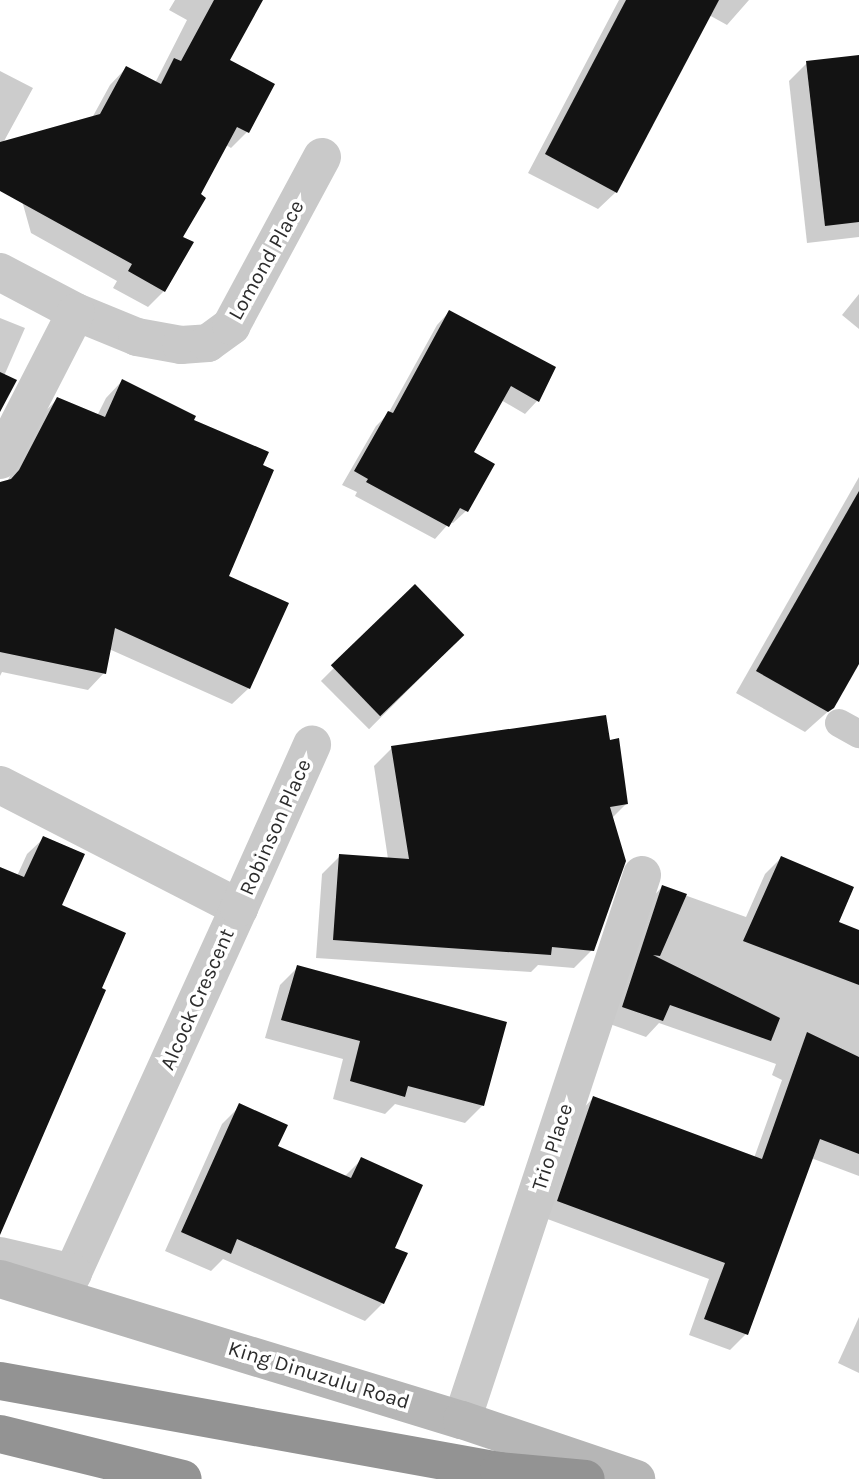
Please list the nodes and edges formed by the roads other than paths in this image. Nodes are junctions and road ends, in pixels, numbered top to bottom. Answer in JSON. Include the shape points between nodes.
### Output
{"nodes":[{"id":1,"x":322,"y":157,"type":"dead end"},
{"id":2,"x":0,"y":272,"type":"edge"},
{"id":3,"x":76,"y":312,"type":"junction"},
{"id":4,"x":0,"y":460,"type":"edge"},
{"id":5,"x":312,"y":745,"type":"dead end"},
{"id":6,"x":0,"y":785,"type":"edge"},
{"id":7,"x":642,"y":875,"type":"dead end"},
{"id":8,"x":239,"y":908,"type":"junction"},
{"id":9,"x":0,"y":1256,"type":"edge"},
{"id":10,"x":0,"y":1279,"type":"edge"},
{"id":11,"x":67,"y":1284,"type":"junction"},
{"id":12,"x":0,"y":1381,"type":"edge"},
{"id":13,"x":462,"y":1420,"type":"junction"},
{"id":14,"x":0,"y":1434,"type":"edge"},
{"id":15,"x":183,"y":1479,"type":"edge"},
{"id":16,"x":586,"y":1479,"type":"edge"},
{"id":17,"x":636,"y":1479,"type":"edge"}],
"edges":[{"from":1,"to":3,"type":"street","name":"Lomond Place","via":[[231,326],[208,343],[181,345],[137,337]]},
{"from":2,"to":3,"type":"street","name":"Lomond Place"},
{"from":3,"to":4,"type":"street"},
{"from":5,"to":8,"type":"street","name":"Robinson Place"},
{"from":6,"to":8,"type":"street","name":"Alcock Crescent"},
{"from":7,"to":13,"type":"street","name":"Trio Place"},
{"from":8,"to":11,"type":"street","name":"Alcock Crescent"},
{"from":9,"to":11,"type":"street"},
{"from":10,"to":11,"type":"main road","name":"King Dinuzulu Road"},
{"from":11,"to":13,"type":"main road","name":"King Dinuzulu Road"},
{"from":12,"to":16,"type":"highway","via":[[499,1471]]},
{"from":13,"to":17,"type":"main road","name":"King Dinuzulu Road"},
{"from":14,"to":15,"type":"highway"}]}
